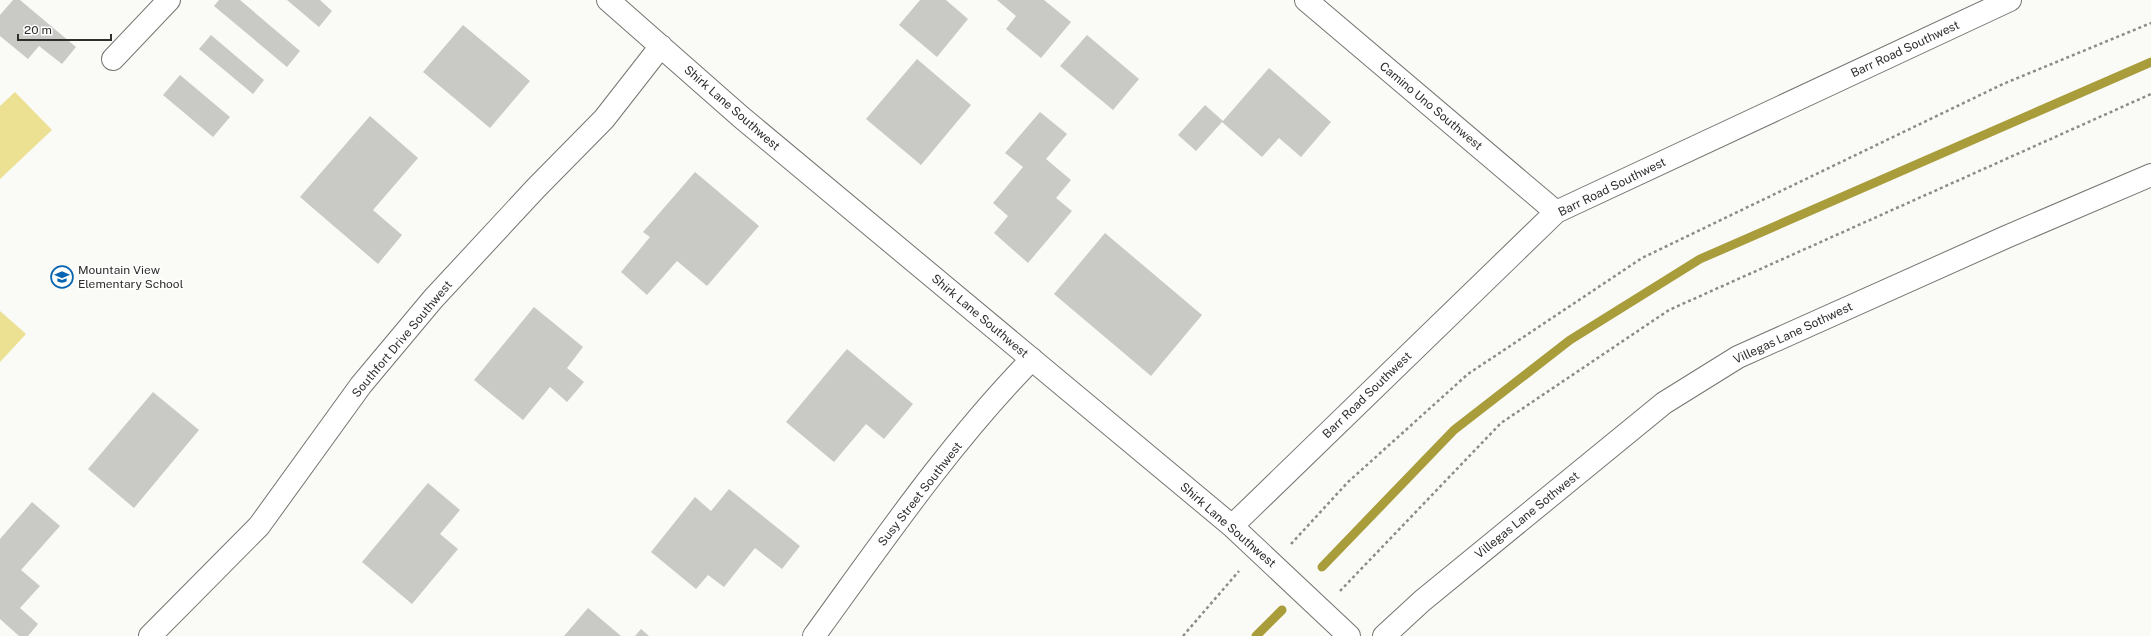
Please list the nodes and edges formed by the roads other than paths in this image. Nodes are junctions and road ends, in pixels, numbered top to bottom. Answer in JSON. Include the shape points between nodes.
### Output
{"nodes":[{"id":1,"x":169,"y":0,"type":"edge"},
{"id":2,"x":608,"y":0,"type":"edge"},
{"id":3,"x":1306,"y":0,"type":"edge"},
{"id":4,"x":2010,"y":0,"type":"edge"},
{"id":5,"x":661,"y":46,"type":"junction"},
{"id":6,"x":113,"y":59,"type":"dead end"},
{"id":7,"x":2151,"y":175,"type":"edge"},
{"id":8,"x":1556,"y":212,"type":"junction"},
{"id":9,"x":1032,"y":359,"type":"junction"},
{"id":10,"x":1232,"y":526,"type":"junction"},
{"id":11,"x":150,"y":636,"type":"edge"},
{"id":12,"x":814,"y":636,"type":"edge"},
{"id":13,"x":1349,"y":636,"type":"edge"},
{"id":14,"x":1384,"y":636,"type":"edge"}],
"edges":[{"from":1,"to":6,"type":"street"},
{"from":2,"to":5,"type":"street","name":"Shirk Lane Southwest"},
{"from":3,"to":8,"type":"street","name":"Camino Uno Southwest"},
{"from":4,"to":8,"type":"street","name":"Barr Road Southwest"},
{"from":5,"to":9,"type":"street","name":"Shirk Lane Southwest","via":[[741,117]]},
{"from":5,"to":11,"type":"street","name":"Southfort Drive Southwest","via":[[604,119],[428,305],[361,385],[259,526]]},
{"from":7,"to":14,"type":"street","name":"Villegas Lane Sothwest","via":[[1738,357],[1664,403],[1422,601]]},
{"from":8,"to":10,"type":"street","name":"Barr Road Southwest"},
{"from":9,"to":10,"type":"street","name":"Shirk Lane Southwest"},
{"from":9,"to":12,"type":"street","name":"Susy Street Southwest","via":[[998,394],[913,501]]},
{"from":10,"to":13,"type":"street","name":"Shirk Lane Southwest"}]}
